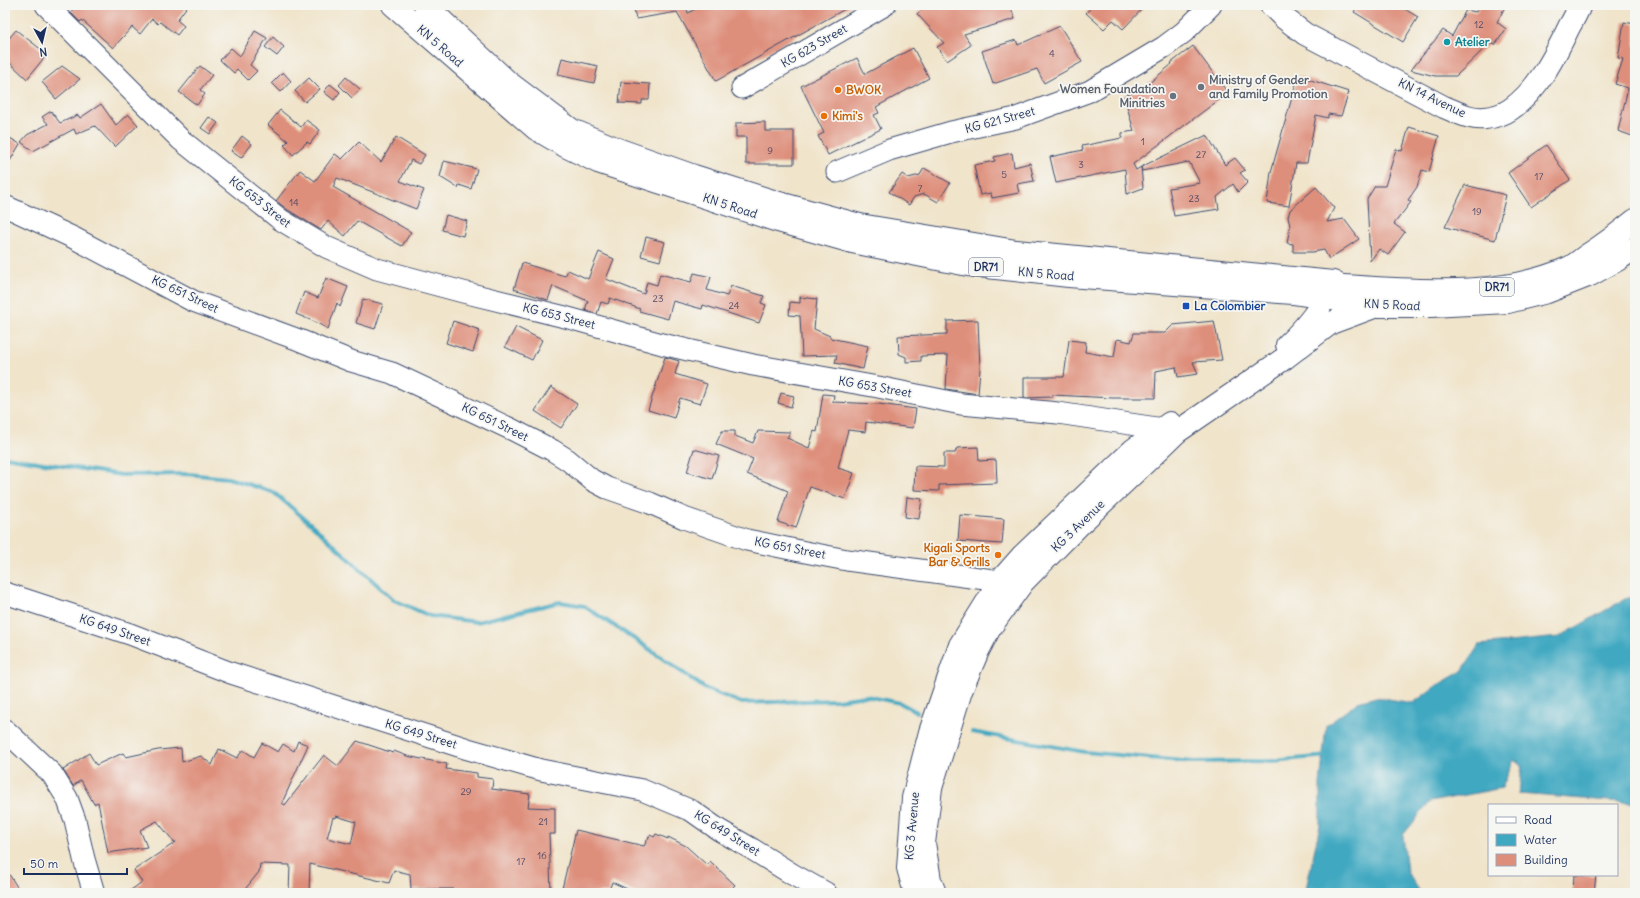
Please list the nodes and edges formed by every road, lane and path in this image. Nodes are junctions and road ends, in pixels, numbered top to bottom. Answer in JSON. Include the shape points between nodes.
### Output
{"nodes":[{"id":1,"x":46,"y":5,"type":"edge"},
{"id":2,"x":392,"y":5,"type":"edge"},
{"id":3,"x":425,"y":5,"type":"edge"},
{"id":4,"x":885,"y":5,"type":"edge"},
{"id":5,"x":1211,"y":5,"type":"edge"},
{"id":6,"x":1271,"y":5,"type":"edge"},
{"id":7,"x":1580,"y":5,"type":"edge"},
{"id":8,"x":742,"y":88,"type":"dead end"},
{"id":9,"x":837,"y":172,"type":"dead end"},
{"id":10,"x":5,"y":206,"type":"edge"},
{"id":11,"x":1635,"y":220,"type":"edge"},
{"id":12,"x":1635,"y":248,"type":"edge"},
{"id":13,"x":1333,"y":288,"type":"junction"},
{"id":14,"x":1292,"y":293,"type":"junction"},
{"id":15,"x":1376,"y":306,"type":"junction"},
{"id":16,"x":1303,"y":327,"type":"junction"},
{"id":17,"x":1163,"y":429,"type":"junction"},
{"id":18,"x":1000,"y":581,"type":"junction"},
{"id":19,"x":5,"y":593,"type":"edge"},
{"id":20,"x":5,"y":730,"type":"edge"},
{"id":21,"x":94,"y":893,"type":"edge"},
{"id":22,"x":826,"y":893,"type":"edge"},
{"id":23,"x":915,"y":893,"type":"edge"},
{"id":24,"x":935,"y":893,"type":"edge"}],
"edges":[{"from":1,"to":17,"type":"street","name":"KG 653 Street","via":[[182,140],[281,220],[326,247],[377,269],[753,365],[961,404],[1058,413]]},
{"from":2,"to":14,"type":"main road","name":"KN 5 Road","number":"DR71","via":[[536,129],[565,146],[598,162],[771,219],[852,242],[968,265]]},
{"from":3,"to":13,"type":"main road","name":"KN 5 Road","number":"DR71","via":[[508,82],[572,130],[620,150],[776,202],[860,224],[1016,251]]},
{"from":4,"to":8,"type":"street","name":"KG 623 Street"},
{"from":5,"to":9,"type":"street","name":"KG 621 Street","via":[[1184,32],[1164,47],[1090,91],[1016,118],[951,132],[889,150]]},
{"from":6,"to":7,"type":"main road","name":"KN 14 Avenue","via":[[1305,34],[1444,107],[1465,116],[1484,118],[1510,110],[1526,96],[1558,50]]},
{"from":10,"to":18,"type":"street","name":"KG 651 Street","via":[[74,238],[192,301],[351,361],[392,373],[552,450],[607,488],[684,518],[747,540],[800,551]]},
{"from":11,"to":13,"type":"main road","name":"KN 5 Road","number":"DR71","via":[[1569,267],[1508,286],[1445,291]]},
{"from":12,"to":15,"type":"main road","name":"KN 5 Road","number":"DR71","via":[[1590,275],[1547,292],[1508,302]]},
{"from":13,"to":14,"type":"main road","name":"KN 5 Road","number":"DR71"},
{"from":13,"to":15,"type":"main road"},
{"from":13,"to":16,"type":"main road","name":"KG 3 Avenue"},
{"from":14,"to":16,"type":"main road"},
{"from":15,"to":24,"type":"main road","name":"KG 3 Avenue","via":[[1331,323],[1177,432],[1023,582],[990,628],[978,651],[961,691],[931,788],[924,843],[930,880]]},
{"from":16,"to":17,"type":"main road","name":"KG 3 Avenue","via":[[1288,344]]},
{"from":17,"to":18,"type":"main road","name":"KG 3 Avenue","via":[[1133,450],[1022,556]]},
{"from":18,"to":23,"type":"main road","name":"KG 3 Avenue","via":[[960,645],[930,732],[913,798],[908,868]]},
{"from":19,"to":22,"type":"street","name":"KG 649 Street","via":[[130,634],[231,673],[468,749],[541,770],[642,790],[692,811],[719,830]]},
{"from":20,"to":21,"type":"street","via":[[52,774],[67,798]]}]}
